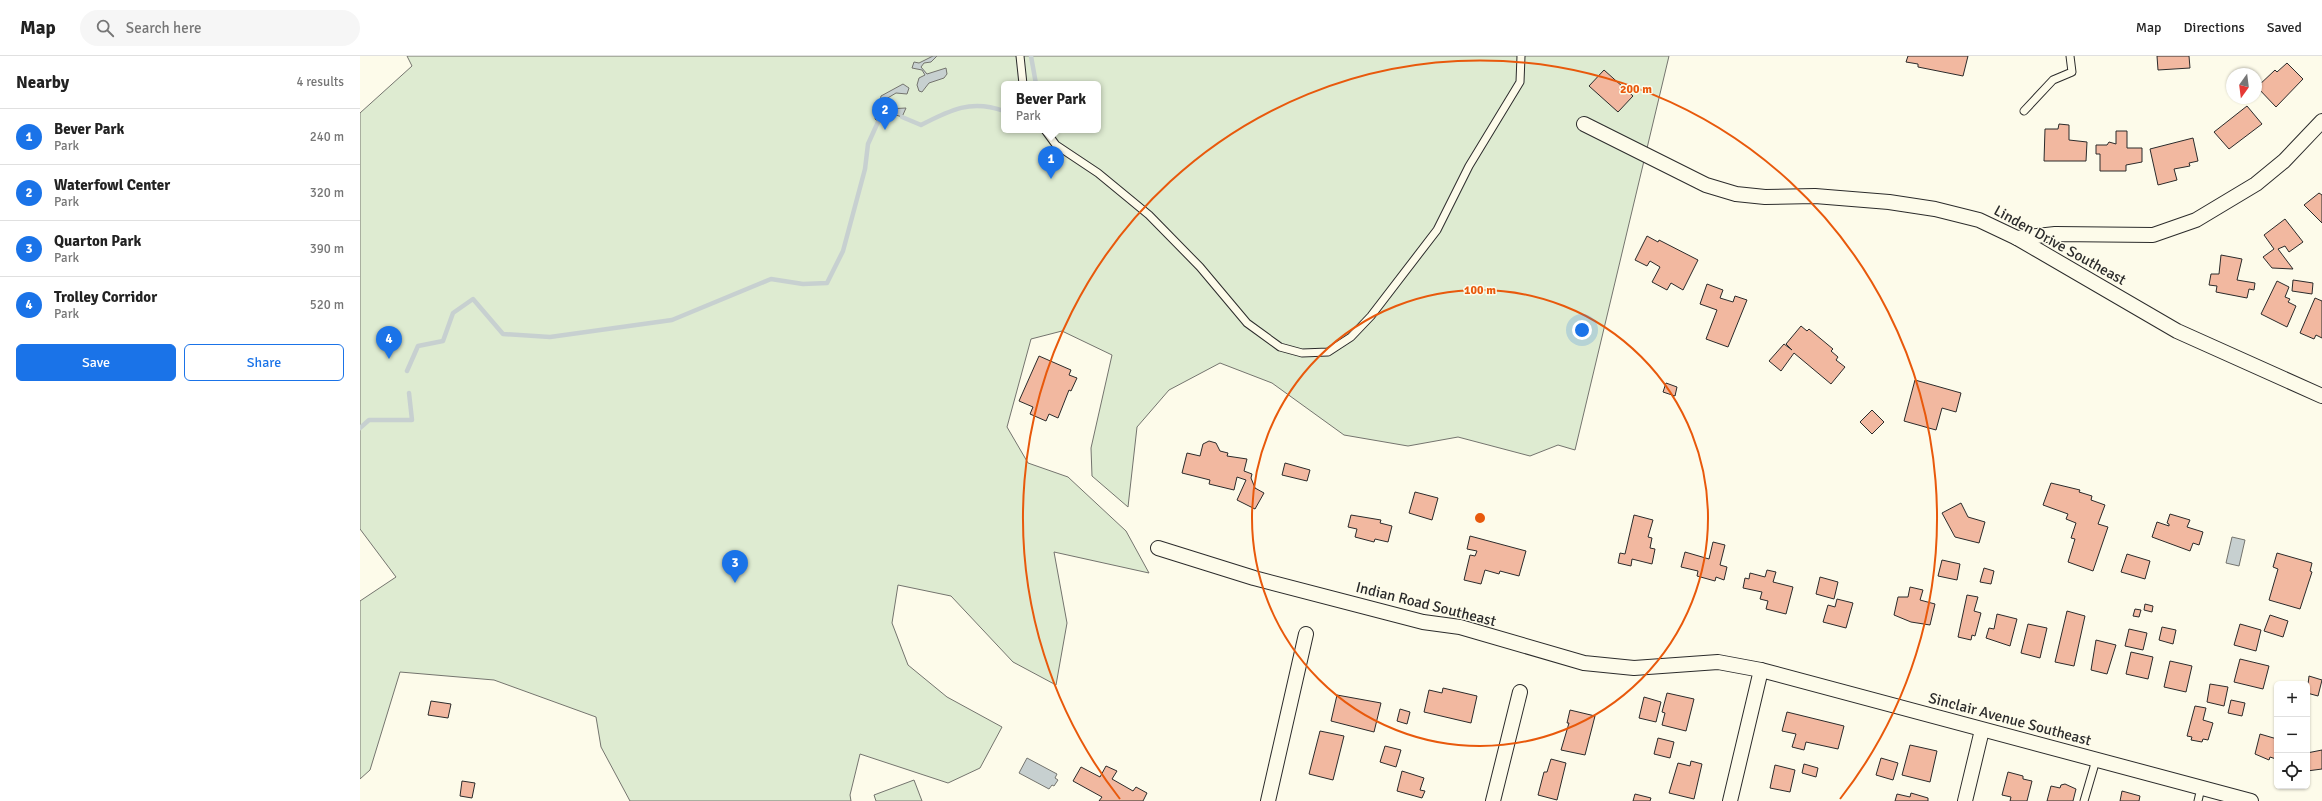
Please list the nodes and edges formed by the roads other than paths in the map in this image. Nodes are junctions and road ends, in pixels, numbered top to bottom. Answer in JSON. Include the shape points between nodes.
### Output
{"nodes":[{"id":1,"x":1020,"y":56,"type":"edge"},
{"id":2,"x":1521,"y":56,"type":"edge"},
{"id":3,"x":2070,"y":56,"type":"edge"},
{"id":4,"x":1023,"y":81,"type":"edge"},
{"id":5,"x":2024,"y":111,"type":"dead end"},
{"id":6,"x":2322,"y":120,"type":"edge"},
{"id":7,"x":1584,"y":124,"type":"dead end"},
{"id":8,"x":1047,"y":133,"type":"edge"},
{"id":9,"x":2017,"y":238,"type":"junction"},
{"id":10,"x":2322,"y":396,"type":"edge"},
{"id":11,"x":1158,"y":548,"type":"dead end"},
{"id":12,"x":1306,"y":634,"type":"dead end"},
{"id":13,"x":1761,"y":670,"type":"junction"},
{"id":14,"x":1520,"y":692,"type":"dead end"},
{"id":15,"x":1982,"y":730,"type":"junction"},
{"id":16,"x":2096,"y":760,"type":"junction"},
{"id":17,"x":2199,"y":794,"type":"edge"},
{"id":18,"x":1268,"y":801,"type":"edge"},
{"id":19,"x":1493,"y":801,"type":"edge"},
{"id":20,"x":1730,"y":801,"type":"edge"},
{"id":21,"x":1965,"y":801,"type":"edge"},
{"id":22,"x":2084,"y":801,"type":"edge"},
{"id":23,"x":2250,"y":801,"type":"edge"}],
"edges":[{"from":1,"to":4,"type":"lane"},
{"from":2,"to":8,"type":"lane","via":[[1520,82],[1469,166],[1437,230],[1371,316],[1351,337],[1328,352],[1302,353],[1280,347],[1247,323],[1200,267],[1149,216],[1098,173],[1056,145]]},
{"from":3,"to":5,"type":"lane","via":[[2072,72],[2053,80]]},
{"from":6,"to":9,"type":"street","via":[[2284,161],[2256,184],[2196,220],[2153,235],[2055,234]]},
{"from":7,"to":9,"type":"street","name":"Linden Drive Southeast","via":[[1706,185],[1736,194],[1765,197],[1815,196],[1889,202],[1935,209],[1979,220]]},
{"from":9,"to":10,"type":"street","name":"Linden Drive Southeast","via":[[2177,331]]},
{"from":11,"to":13,"type":"street","name":"Indian Road Southeast","via":[[1254,578],[1424,622],[1460,627],[1584,663],[1634,668],[1718,662]]},
{"from":12,"to":18,"type":"street"},
{"from":13,"to":15,"type":"street","name":"Sinclair Avenue Southeast"},
{"from":13,"to":20,"type":"street"},
{"from":14,"to":19,"type":"street"},
{"from":15,"to":16,"type":"street","name":"Sinclair Avenue Southeast"},
{"from":15,"to":21,"type":"street"},
{"from":16,"to":17,"type":"street","name":"Sinclair Avenue Southeast"},
{"from":16,"to":22,"type":"lane"},
{"from":17,"to":23,"type":"street","name":"Sinclair Avenue Southeast"}]}
